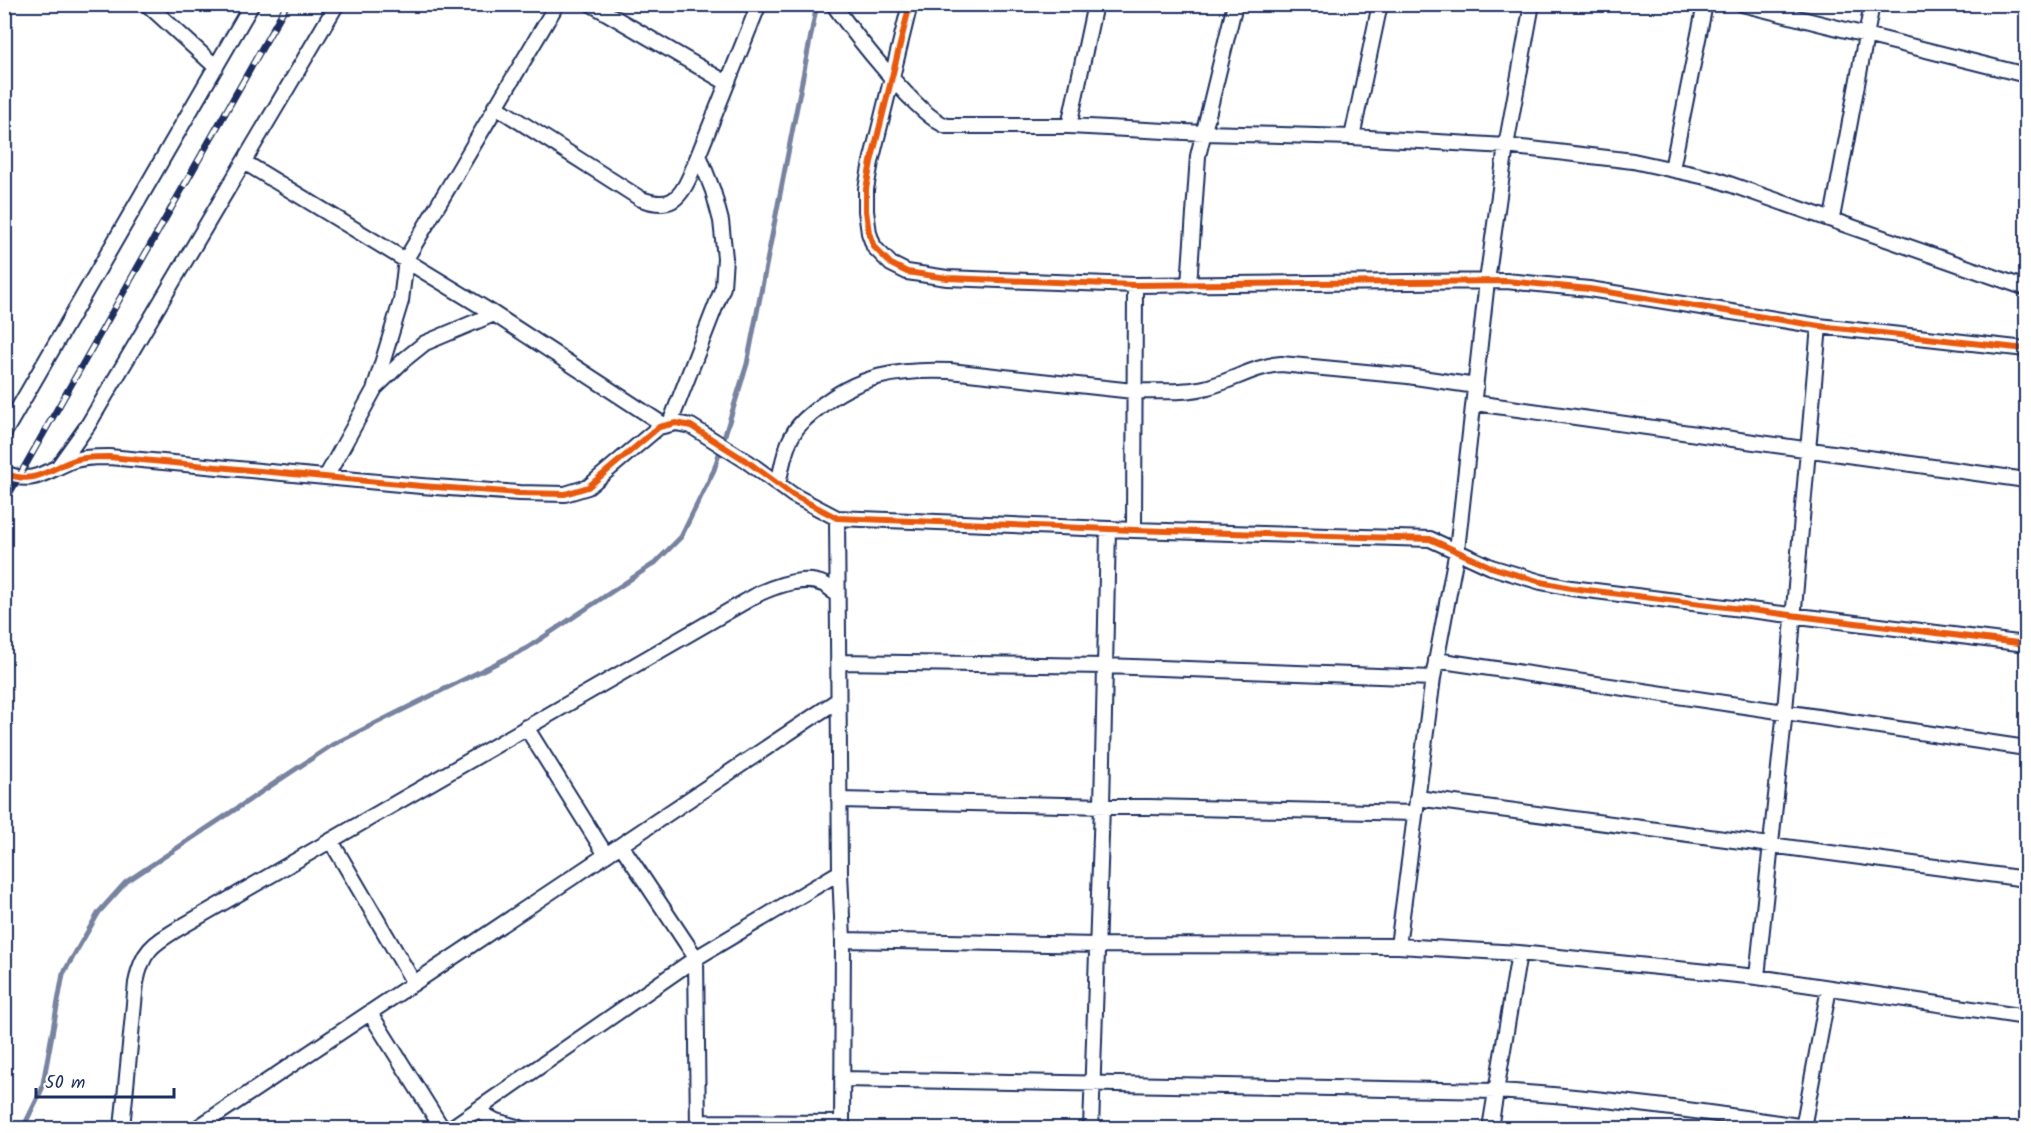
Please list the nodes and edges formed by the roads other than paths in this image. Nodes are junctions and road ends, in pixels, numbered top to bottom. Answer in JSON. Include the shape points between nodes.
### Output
{"nodes":[{"id":1,"x":147,"y":4,"type":"edge"},
{"id":2,"x":252,"y":4,"type":"edge"},
{"id":3,"x":337,"y":4,"type":"edge"},
{"id":4,"x":557,"y":4,"type":"edge"},
{"id":5,"x":591,"y":4,"type":"edge"},
{"id":6,"x":759,"y":4,"type":"edge"},
{"id":7,"x":833,"y":4,"type":"edge"},
{"id":8,"x":910,"y":4,"type":"edge"},
{"id":9,"x":1095,"y":4,"type":"edge"},
{"id":10,"x":1235,"y":4,"type":"edge"},
{"id":11,"x":1380,"y":4,"type":"edge"},
{"id":12,"x":1532,"y":4,"type":"edge"},
{"id":13,"x":1705,"y":4,"type":"edge"},
{"id":14,"x":1742,"y":4,"type":"edge"},
{"id":15,"x":1872,"y":4,"type":"edge"},
{"id":16,"x":1865,"y":36,"type":"junction"},
{"id":17,"x":216,"y":67,"type":"junction"},
{"id":18,"x":2026,"y":75,"type":"edge"},
{"id":19,"x":892,"y":77,"type":"junction"},
{"id":20,"x":727,"y":83,"type":"junction"},
{"id":21,"x":495,"y":106,"type":"junction"},
{"id":22,"x":1069,"y":126,"type":"junction"},
{"id":23,"x":1204,"y":133,"type":"junction"},
{"id":24,"x":1352,"y":137,"type":"junction"},
{"id":25,"x":1506,"y":146,"type":"junction"},
{"id":26,"x":699,"y":155,"type":"junction"},
{"id":27,"x":244,"y":162,"type":"junction"},
{"id":28,"x":1672,"y":169,"type":"junction"},
{"id":29,"x":1832,"y":218,"type":"junction"},
{"id":30,"x":406,"y":259,"type":"junction"},
{"id":31,"x":1487,"y":280,"type":"junction"},
{"id":32,"x":1135,"y":285,"type":"junction"},
{"id":33,"x":1189,"y":285,"type":"junction"},
{"id":34,"x":2026,"y":288,"type":"edge"},
{"id":35,"x":494,"y":314,"type":"junction"},
{"id":36,"x":1819,"y":326,"type":"junction"},
{"id":37,"x":2026,"y":349,"type":"edge"},
{"id":38,"x":1476,"y":386,"type":"junction"},
{"id":39,"x":374,"y":390,"type":"junction"},
{"id":40,"x":1133,"y":391,"type":"junction"},
{"id":41,"x":1475,"y":403,"type":"junction"},
{"id":42,"x":667,"y":424,"type":"junction"},
{"id":43,"x":4,"y":433,"type":"edge"},
{"id":44,"x":1808,"y":450,"type":"junction"},
{"id":45,"x":57,"y":469,"type":"junction"},
{"id":46,"x":4,"y":473,"type":"edge"},
{"id":47,"x":326,"y":477,"type":"junction"},
{"id":48,"x":2026,"y":480,"type":"edge"},
{"id":49,"x":778,"y":484,"type":"junction"},
{"id":50,"x":837,"y":518,"type":"junction"},
{"id":51,"x":1108,"y":529,"type":"junction"},
{"id":52,"x":1134,"y":530,"type":"junction"},
{"id":53,"x":1456,"y":550,"type":"junction"},
{"id":54,"x":837,"y":596,"type":"junction"},
{"id":55,"x":1794,"y":616,"type":"junction"},
{"id":56,"x":2026,"y":644,"type":"edge"},
{"id":57,"x":1436,"y":660,"type":"junction"},
{"id":58,"x":838,"y":662,"type":"junction"},
{"id":59,"x":1105,"y":666,"type":"junction"},
{"id":60,"x":1433,"y":678,"type":"junction"},
{"id":61,"x":838,"y":700,"type":"junction"},
{"id":62,"x":1785,"y":710,"type":"junction"},
{"id":63,"x":526,"y":727,"type":"junction"},
{"id":64,"x":2026,"y":748,"type":"edge"},
{"id":65,"x":1417,"y":798,"type":"junction"},
{"id":66,"x":839,"y":800,"type":"junction"},
{"id":67,"x":1102,"y":806,"type":"junction"},
{"id":68,"x":1415,"y":813,"type":"junction"},
{"id":69,"x":331,"y":841,"type":"junction"},
{"id":70,"x":621,"y":845,"type":"junction"},
{"id":71,"x":1771,"y":845,"type":"junction"},
{"id":72,"x":606,"y":855,"type":"junction"},
{"id":73,"x":840,"y":872,"type":"junction"},
{"id":74,"x":2026,"y":879,"type":"edge"},
{"id":75,"x":843,"y":940,"type":"junction"},
{"id":76,"x":1098,"y":945,"type":"junction"},
{"id":77,"x":1398,"y":946,"type":"junction"},
{"id":78,"x":1519,"y":953,"type":"junction"},
{"id":79,"x":696,"y":958,"type":"junction"},
{"id":80,"x":1757,"y":977,"type":"junction"},
{"id":81,"x":414,"y":983,"type":"junction"},
{"id":82,"x":1829,"y":988,"type":"junction"},
{"id":83,"x":370,"y":1013,"type":"junction"},
{"id":84,"x":2026,"y":1017,"type":"edge"},
{"id":85,"x":842,"y":1079,"type":"junction"},
{"id":86,"x":1093,"y":1083,"type":"junction"},
{"id":87,"x":1496,"y":1091,"type":"junction"},
{"id":88,"x":478,"y":1111,"type":"junction"},
{"id":89,"x":698,"y":1125,"type":"edge"},
{"id":90,"x":842,"y":1125,"type":"edge"},
{"id":91,"x":122,"y":1128,"type":"edge"},
{"id":92,"x":197,"y":1128,"type":"edge"},
{"id":93,"x":442,"y":1128,"type":"edge"},
{"id":94,"x":451,"y":1128,"type":"edge"},
{"id":95,"x":515,"y":1128,"type":"edge"},
{"id":96,"x":1091,"y":1128,"type":"edge"},
{"id":97,"x":1490,"y":1128,"type":"edge"},
{"id":98,"x":1806,"y":1128,"type":"edge"}],
"edges":[{"from":1,"to":17,"type":"street"},
{"from":2,"to":17,"type":"street"},
{"from":3,"to":27,"type":"street"},
{"from":4,"to":21,"type":"street"},
{"from":5,"to":20,"type":"street"},
{"from":6,"to":20,"type":"street"},
{"from":7,"to":19,"type":"street"},
{"from":8,"to":19,"type":"street"},
{"from":9,"to":22,"type":"street"},
{"from":10,"to":23,"type":"street"},
{"from":11,"to":24,"type":"street"},
{"from":12,"to":25,"type":"street"},
{"from":13,"to":28,"type":"street"},
{"from":14,"to":16,"type":"street"},
{"from":15,"to":16,"type":"street"},
{"from":16,"to":18,"type":"street"},
{"from":16,"to":29,"type":"street"},
{"from":17,"to":43,"type":"street"},
{"from":19,"to":22,"type":"street","via":[[922,110],[944,125]]},
{"from":19,"to":32,"type":"street","via":[[866,189],[869,233],[874,247],[891,264],[907,272],[947,279]]},
{"from":20,"to":26,"type":"street"},
{"from":21,"to":26,"type":"street","via":[[652,203],[663,204],[681,194]]},
{"from":21,"to":30,"type":"street"},
{"from":22,"to":23,"type":"street"},
{"from":23,"to":24,"type":"street"},
{"from":23,"to":33,"type":"street","via":[[1197,169]]},
{"from":24,"to":25,"type":"street"},
{"from":25,"to":28,"type":"street","via":[[1601,156]]},
{"from":25,"to":31,"type":"street"},
{"from":26,"to":42,"type":"street","via":[[721,221],[723,287]]},
{"from":27,"to":30,"type":"street"},
{"from":27,"to":45,"type":"street","via":[[88,425]]},
{"from":28,"to":29,"type":"street","via":[[1716,179]]},
{"from":29,"to":34,"type":"street"},
{"from":30,"to":35,"type":"street"},
{"from":30,"to":39,"type":"street","via":[[401,302]]},
{"from":31,"to":33,"type":"street"},
{"from":31,"to":36,"type":"street","via":[[1589,289]]},
{"from":31,"to":38,"type":"street"},
{"from":32,"to":33,"type":"street"},
{"from":32,"to":40,"type":"street"},
{"from":35,"to":39,"type":"street","via":[[425,343]]},
{"from":35,"to":42,"type":"street"},
{"from":36,"to":37,"type":"street"},
{"from":36,"to":44,"type":"street"},
{"from":38,"to":40,"type":"street","via":[[1281,364],[1263,366],[1204,388]]},
{"from":38,"to":41,"type":"street"},
{"from":39,"to":47,"type":"street"},
{"from":40,"to":49,"type":"street","via":[[950,371],[890,373],[837,393],[800,423],[788,444]]},
{"from":40,"to":52,"type":"street"},
{"from":41,"to":44,"type":"street"},
{"from":41,"to":53,"type":"street"},
{"from":42,"to":47,"type":"street","via":[[588,487],[565,494],[519,494]]},
{"from":42,"to":49,"type":"street","via":[[681,423],[701,432]]},
{"from":44,"to":48,"type":"street"},
{"from":44,"to":55,"type":"street"},
{"from":45,"to":46,"type":"street","via":[[33,478]]},
{"from":45,"to":47,"type":"street","via":[[78,460],[109,457]]},
{"from":49,"to":50,"type":"street","via":[[806,504]]},
{"from":50,"to":51,"type":"street"},
{"from":50,"to":54,"type":"street"},
{"from":51,"to":52,"type":"street"},
{"from":51,"to":59,"type":"street"},
{"from":52,"to":53,"type":"street","via":[[1417,538]]},
{"from":53,"to":55,"type":"street","via":[[1491,567],[1572,588]]},
{"from":53,"to":57,"type":"street"},
{"from":54,"to":58,"type":"street"},
{"from":54,"to":63,"type":"street","via":[[823,584],[800,580],[760,593]]},
{"from":55,"to":56,"type":"street"},
{"from":55,"to":62,"type":"street"},
{"from":57,"to":60,"type":"street"},
{"from":57,"to":62,"type":"street"},
{"from":58,"to":59,"type":"street"},
{"from":58,"to":61,"type":"street"},
{"from":59,"to":60,"type":"street"},
{"from":59,"to":67,"type":"street"},
{"from":60,"to":65,"type":"street"},
{"from":61,"to":66,"type":"street"},
{"from":61,"to":70,"type":"street"},
{"from":62,"to":64,"type":"street"},
{"from":62,"to":71,"type":"street"},
{"from":63,"to":69,"type":"street"},
{"from":63,"to":72,"type":"street"},
{"from":65,"to":68,"type":"street"},
{"from":65,"to":71,"type":"street"},
{"from":66,"to":67,"type":"street"},
{"from":66,"to":73,"type":"street"},
{"from":67,"to":68,"type":"street"},
{"from":67,"to":76,"type":"street"},
{"from":68,"to":77,"type":"street"},
{"from":69,"to":81,"type":"street"},
{"from":69,"to":91,"type":"street","via":[[150,947],[139,966],[136,983]]},
{"from":70,"to":72,"type":"street"},
{"from":70,"to":79,"type":"street"},
{"from":71,"to":74,"type":"street"},
{"from":71,"to":80,"type":"street"},
{"from":72,"to":81,"type":"street"},
{"from":73,"to":75,"type":"street"},
{"from":73,"to":79,"type":"street"},
{"from":75,"to":76,"type":"street"},
{"from":75,"to":85,"type":"street"},
{"from":76,"to":77,"type":"street"},
{"from":76,"to":86,"type":"street"},
{"from":77,"to":78,"type":"street"},
{"from":78,"to":80,"type":"street"},
{"from":78,"to":87,"type":"street"},
{"from":79,"to":88,"type":"street"},
{"from":79,"to":89,"type":"street"},
{"from":80,"to":82,"type":"street"},
{"from":81,"to":83,"type":"street"},
{"from":82,"to":84,"type":"street"},
{"from":82,"to":98,"type":"street"},
{"from":83,"to":92,"type":"street"},
{"from":83,"to":93,"type":"street"},
{"from":85,"to":86,"type":"street"},
{"from":85,"to":90,"type":"street"},
{"from":86,"to":87,"type":"street"},
{"from":86,"to":96,"type":"street"},
{"from":87,"to":97,"type":"street"},
{"from":87,"to":98,"type":"street","via":[[1618,1102]]},
{"from":88,"to":94,"type":"street"},
{"from":88,"to":95,"type":"street"},
{"from":89,"to":90,"type":"street"}]}
